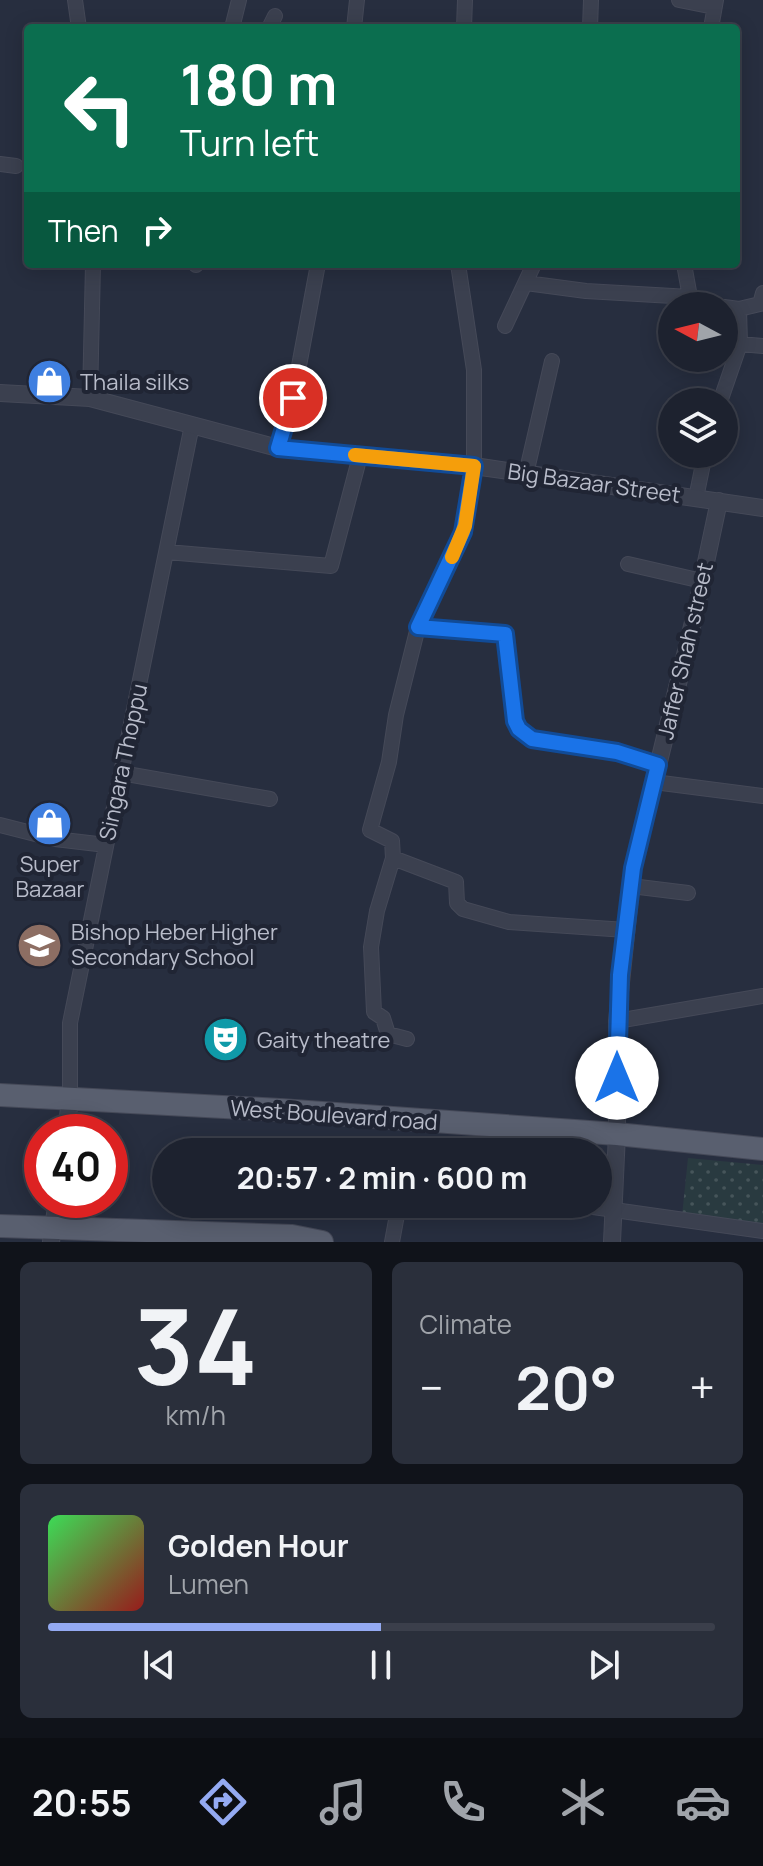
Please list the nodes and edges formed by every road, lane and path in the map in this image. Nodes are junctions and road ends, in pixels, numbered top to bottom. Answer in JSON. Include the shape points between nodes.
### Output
{"nodes":[{"id":1,"x":75,"y":0,"type":"edge"},
{"id":2,"x":239,"y":0,"type":"edge"},
{"id":3,"x":357,"y":0,"type":"edge"},
{"id":4,"x":465,"y":0,"type":"edge"},
{"id":5,"x":591,"y":0,"type":"edge"},
{"id":6,"x":679,"y":0,"type":"edge"},
{"id":7,"x":715,"y":3,"type":"edge"},
{"id":8,"x":78,"y":24,"type":"edge"},
{"id":9,"x":233,"y":24,"type":"edge"},
{"id":10,"x":354,"y":24,"type":"edge"},
{"id":11,"x":464,"y":24,"type":"edge"},
{"id":12,"x":590,"y":24,"type":"edge"},
{"id":13,"x":712,"y":24,"type":"edge"},
{"id":14,"x":0,"y":164,"type":"edge"},
{"id":15,"x":16,"y":166,"type":"dead end"},
{"id":16,"x":93,"y":268,"type":"edge"},
{"id":17,"x":317,"y":268,"type":"edge"},
{"id":18,"x":459,"y":268,"type":"edge"},
{"id":19,"x":532,"y":268,"type":"edge"},
{"id":20,"x":685,"y":268,"type":"edge"},
{"id":21,"x":526,"y":283,"type":"junction"},
{"id":22,"x":689,"y":292,"type":"edge"},
{"id":23,"x":763,"y":293,"type":"edge"},
{"id":24,"x":658,"y":295,"type":"edge"},
{"id":25,"x":738,"y":307,"type":"edge"},
{"id":26,"x":505,"y":326,"type":"dead end"},
{"id":27,"x":738,"y":336,"type":"edge"},
{"id":28,"x":740,"y":344,"type":"junction"},
{"id":29,"x":763,"y":346,"type":"edge"},
{"id":30,"x":552,"y":361,"type":"dead end"},
{"id":31,"x":725,"y":388,"type":"edge"},
{"id":32,"x":0,"y":392,"type":"edge"},
{"id":33,"x":90,"y":398,"type":"junction"},
{"id":34,"x":0,"y":399,"type":"edge"},
{"id":35,"x":192,"y":425,"type":"junction"},
{"id":36,"x":278,"y":448,"type":"junction"},
{"id":37,"x":360,"y":456,"type":"junction"},
{"id":38,"x":474,"y":466,"type":"junction"},
{"id":39,"x":702,"y":468,"type":"edge"},
{"id":40,"x":526,"y":474,"type":"junction"},
{"id":41,"x":696,"y":498,"type":"junction"},
{"id":42,"x":719,"y":501,"type":"junction"},
{"id":43,"x":763,"y":508,"type":"edge"},
{"id":44,"x":167,"y":552,"type":"junction"},
{"id":45,"x":628,"y":564,"type":"dead end"},
{"id":46,"x":702,"y":581,"type":"junction"},
{"id":47,"x":418,"y":627,"type":"junction"},
{"id":48,"x":658,"y":765,"type":"junction"},
{"id":49,"x":121,"y":773,"type":"junction"},
{"id":50,"x":654,"y":782,"type":"junction"},
{"id":51,"x":763,"y":796,"type":"edge"},
{"id":52,"x":270,"y":799,"type":"dead end"},
{"id":53,"x":0,"y":825,"type":"edge"},
{"id":54,"x":106,"y":845,"type":"junction"},
{"id":55,"x":393,"y":858,"type":"junction"},
{"id":56,"x":631,"y":886,"type":"junction"},
{"id":57,"x":688,"y":893,"type":"dead end"},
{"id":58,"x":626,"y":930,"type":"junction"},
{"id":59,"x":763,"y":996,"type":"edge"},
{"id":60,"x":617,"y":1021,"type":"junction"},
{"id":61,"x":407,"y":1039,"type":"dead end"},
{"id":62,"x":0,"y":1095,"type":"edge"},
{"id":63,"x":70,"y":1100,"type":"junction"},
{"id":64,"x":68,"y":1114,"type":"edge"},
{"id":65,"x":617,"y":1134,"type":"junction"},
{"id":66,"x":763,"y":1149,"type":"edge"},
{"id":67,"x":613,"y":1209,"type":"junction"},
{"id":68,"x":396,"y":1218,"type":"edge"},
{"id":69,"x":0,"y":1226,"type":"edge"},
{"id":70,"x":763,"y":1231,"type":"edge"},
{"id":71,"x":52,"y":1234,"type":"edge"},
{"id":72,"x":322,"y":1242,"type":"edge"},
{"id":73,"x":392,"y":1242,"type":"edge"},
{"id":74,"x":612,"y":1242,"type":"edge"}],
"edges":[{"from":1,"to":8,"type":"street"},
{"from":2,"to":9,"type":"street"},
{"from":3,"to":10,"type":"street"},
{"from":4,"to":11,"type":"street"},
{"from":5,"to":12,"type":"street"},
{"from":6,"to":7,"type":"street"},
{"from":7,"to":13,"type":"street"},
{"from":14,"to":15,"type":"street"},
{"from":16,"to":33,"type":"street"},
{"from":17,"to":36,"type":"street","via":[[293,398]]},
{"from":18,"to":38,"type":"street","via":[[474,370]]},
{"from":19,"to":21,"type":"street"},
{"from":20,"to":22,"type":"street"},
{"from":21,"to":24,"type":"street"},
{"from":21,"to":26,"type":"street"},
{"from":23,"to":25,"type":"street","via":[[760,304]]},
{"from":27,"to":28,"type":"street"},
{"from":28,"to":29,"type":"street"},
{"from":28,"to":31,"type":"street"},
{"from":30,"to":40,"type":"street"},
{"from":32,"to":33,"type":"street","name":"Big Bazaar Street"},
{"from":32,"to":34,"type":"street"},
{"from":33,"to":35,"type":"street","name":"Big Bazaar Street"},
{"from":35,"to":36,"type":"street","name":"Big Bazaar Street"},
{"from":35,"to":44,"type":"street","name":"Singara Thoppu"},
{"from":36,"to":37,"type":"street","name":"Big Bazaar Street"},
{"from":37,"to":38,"type":"street","name":"Big Bazaar Street"},
{"from":37,"to":44,"type":"street","via":[[331,566]]},
{"from":38,"to":40,"type":"street","name":"Big Bazaar Street"},
{"from":38,"to":47,"type":"street","via":[[463,532]]},
{"from":39,"to":41,"type":"street"},
{"from":40,"to":41,"type":"street","name":"Big Bazaar Street"},
{"from":41,"to":42,"type":"street","name":"Big Bazaar Street"},
{"from":42,"to":43,"type":"street","name":"Big Bazaar Street"},
{"from":42,"to":46,"type":"street","name":"Jaffer Shah street"},
{"from":44,"to":49,"type":"street","name":"Singara Thoppu"},
{"from":45,"to":46,"type":"street"},
{"from":46,"to":48,"type":"street","name":"Jaffer Shah street"},
{"from":47,"to":48,"type":"street","via":[[505,634],[515,721],[532,739],[617,752]]},
{"from":47,"to":55,"type":"street","via":[[370,826],[392,841]]},
{"from":48,"to":50,"type":"street","name":"Jaffer Shah street"},
{"from":49,"to":52,"type":"street"},
{"from":49,"to":54,"type":"street","name":"Singara Thoppu"},
{"from":50,"to":51,"type":"street"},
{"from":50,"to":56,"type":"street","name":"Jaffer Shah street"},
{"from":53,"to":54,"type":"street"},
{"from":54,"to":63,"type":"street","name":"Singara Thoppu","via":[[70,1023]]},
{"from":55,"to":58,"type":"street","via":[[456,882],[457,903],[463,909],[509,922]]},
{"from":55,"to":61,"type":"street","via":[[371,947],[374,1012],[383,1018],[388,1034]]},
{"from":56,"to":57,"type":"street"},
{"from":56,"to":58,"type":"street","name":"Jaffer Shah street"},
{"from":58,"to":60,"type":"street","name":"Jaffer Shah street"},
{"from":59,"to":60,"type":"street"},
{"from":60,"to":65,"type":"street","name":"Jaffer Shah street"},
{"from":62,"to":63,"type":"main road","name":"West Boulevard road"},
{"from":63,"to":64,"type":"street"},
{"from":63,"to":65,"type":"main road","name":"West Boulevard road"},
{"from":65,"to":66,"type":"main road","name":"West Boulevard road"},
{"from":65,"to":67,"type":"street","name":"Jaffer Shah street"},
{"from":67,"to":70,"type":"street"},
{"from":67,"to":74,"type":"street","name":"Jaffer Shah street"},
{"from":68,"to":73,"type":"street"},
{"from":69,"to":71,"type":"main road"},
{"from":71,"to":72,"type":"main road","via":[[292,1236]]}]}
